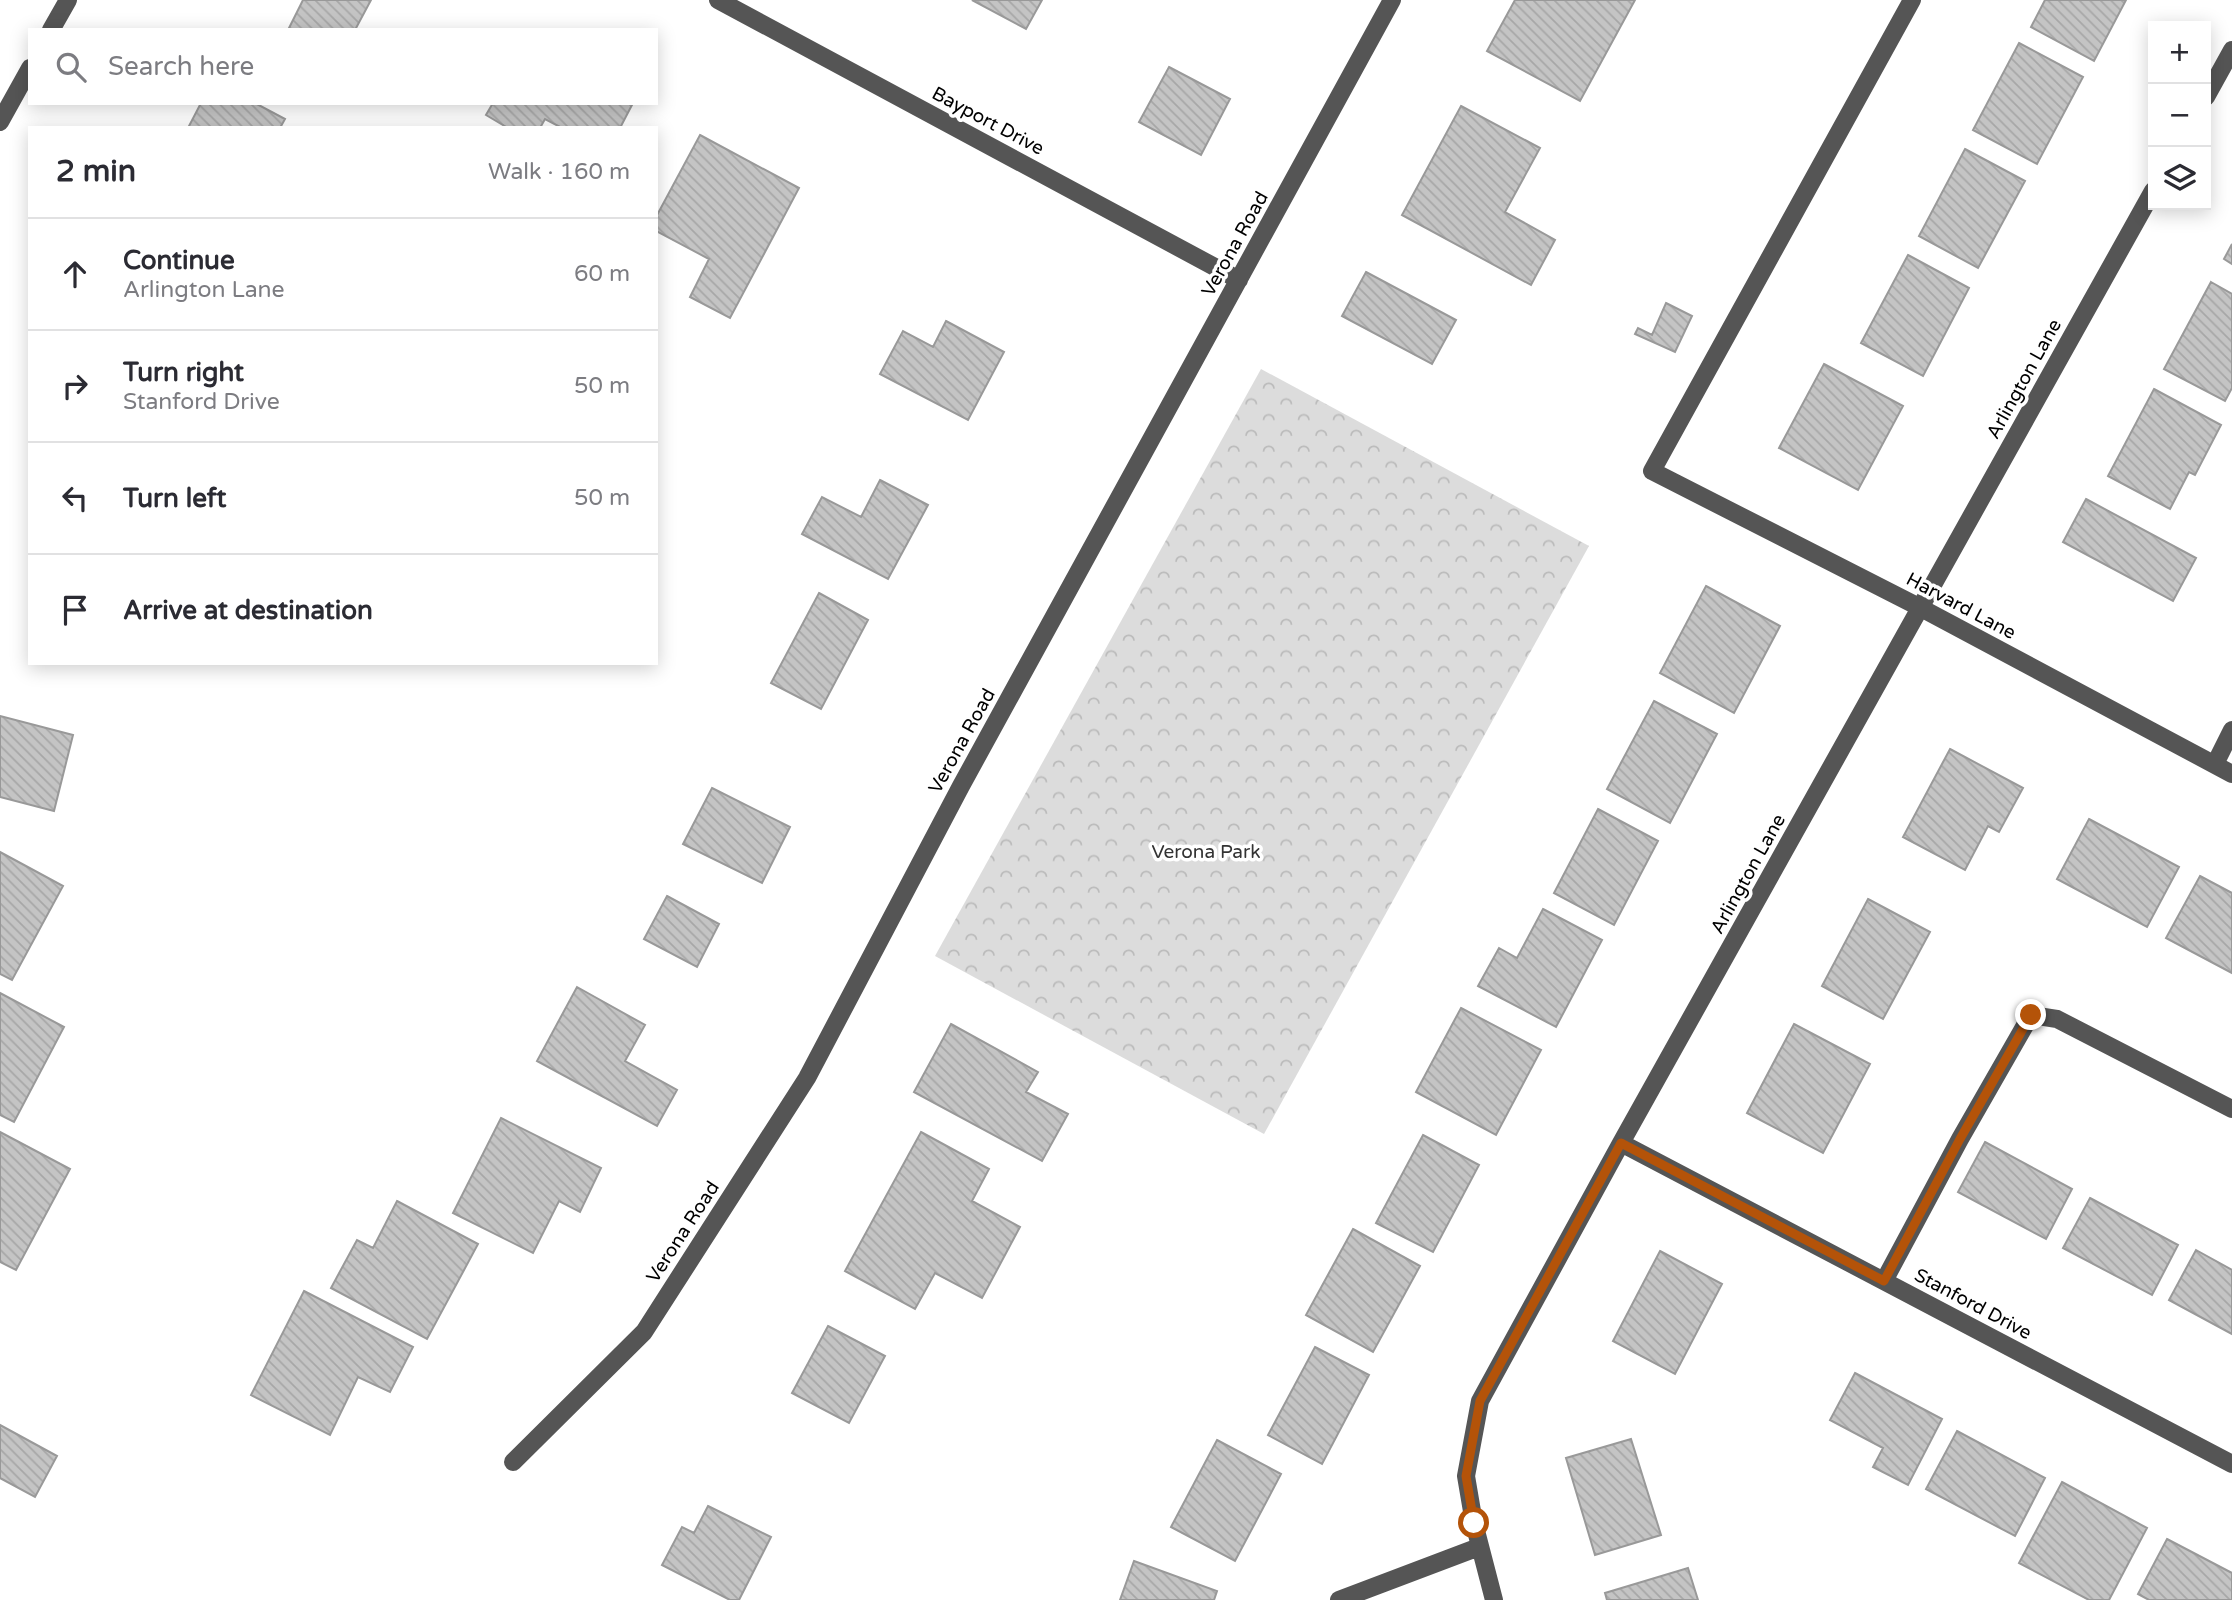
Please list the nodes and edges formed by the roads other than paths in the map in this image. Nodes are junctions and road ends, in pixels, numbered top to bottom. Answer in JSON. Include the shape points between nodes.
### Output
{"nodes":[{"id":1,"x":68,"y":0,"type":"edge"},
{"id":2,"x":718,"y":0,"type":"edge"},
{"id":3,"x":1392,"y":0,"type":"edge"},
{"id":4,"x":1912,"y":0,"type":"edge"},
{"id":5,"x":52,"y":28,"type":"edge"},
{"id":6,"x":2232,"y":50,"type":"edge"},
{"id":7,"x":28,"y":72,"type":"edge"},
{"id":8,"x":2211,"y":88,"type":"edge"},
{"id":9,"x":0,"y":121,"type":"edge"},
{"id":10,"x":2148,"y":200,"type":"edge"},
{"id":11,"x":1239,"y":279,"type":"junction"},
{"id":12,"x":1921,"y":608,"type":"junction"},
{"id":13,"x":2232,"y":730,"type":"edge"},
{"id":14,"x":2215,"y":764,"type":"junction"},
{"id":15,"x":2232,"y":774,"type":"edge"},
{"id":16,"x":2232,"y":1110,"type":"edge"},
{"id":17,"x":1621,"y":1143,"type":"junction"},
{"id":18,"x":1884,"y":1281,"type":"junction"},
{"id":19,"x":513,"y":1461,"type":"dead end"},
{"id":20,"x":2232,"y":1464,"type":"edge"},
{"id":21,"x":1479,"y":1547,"type":"junction"},
{"id":22,"x":1339,"y":1600,"type":"edge"},
{"id":23,"x":1494,"y":1600,"type":"edge"}],
"edges":[{"from":1,"to":5,"type":"street"},
{"from":2,"to":11,"type":"street","name":"Bayport Drive"},
{"from":3,"to":11,"type":"street","name":"Verona Road"},
{"from":4,"to":12,"type":"street","name":"Harvard Lane","via":[[1652,471]]},
{"from":6,"to":8,"type":"street"},
{"from":7,"to":9,"type":"street"},
{"from":10,"to":12,"type":"street","name":"Arlington Lane"},
{"from":11,"to":19,"type":"street","name":"Verona Road","via":[[807,1078],[644,1332]]},
{"from":12,"to":14,"type":"street","name":"Harvard Lane"},
{"from":12,"to":17,"type":"street","name":"Arlington Lane"},
{"from":13,"to":14,"type":"street"},
{"from":14,"to":15,"type":"street","name":"Harvard Lane"},
{"from":16,"to":18,"type":"street","via":[[2057,1019],[2031,1015]]},
{"from":17,"to":18,"type":"street","name":"Stanford Drive"},
{"from":17,"to":21,"type":"street","name":"Arlington Lane","via":[[1480,1401],[1466,1476]]},
{"from":18,"to":20,"type":"street","name":"Stanford Drive"},
{"from":21,"to":22,"type":"street"},
{"from":21,"to":23,"type":"street","name":"Arlington Lane"}]}
